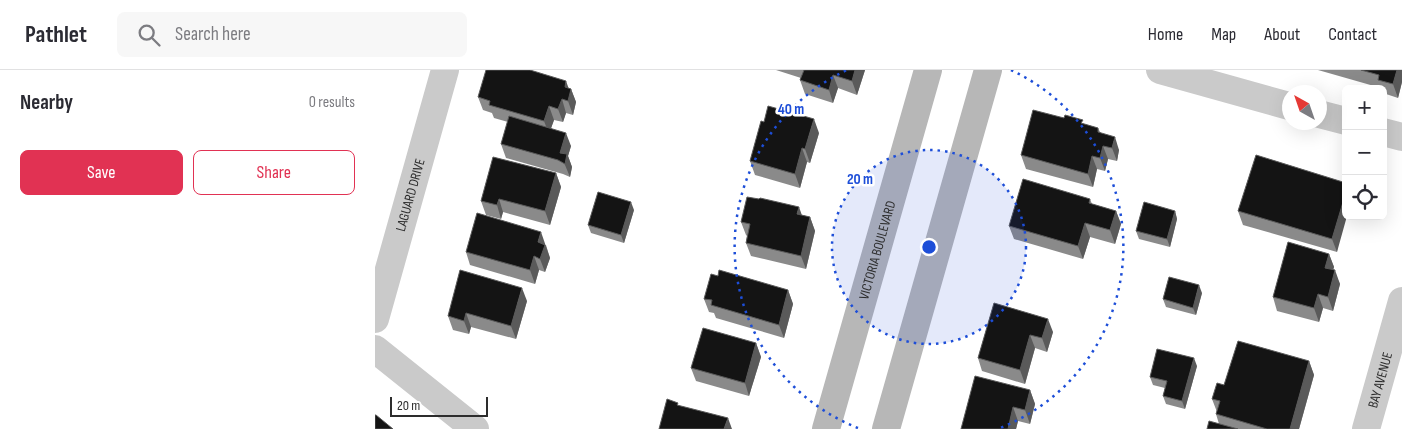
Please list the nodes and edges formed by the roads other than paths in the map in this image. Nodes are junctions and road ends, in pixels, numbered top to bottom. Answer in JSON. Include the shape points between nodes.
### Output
{"nodes":[{"id":1,"x":445,"y":70,"type":"edge"},
{"id":2,"x":928,"y":70,"type":"edge"},
{"id":3,"x":989,"y":70,"type":"edge"},
{"id":4,"x":1160,"y":70,"type":"edge"},
{"id":5,"x":1282,"y":104,"type":"edge"},
{"id":6,"x":1327,"y":116,"type":"edge"},
{"id":7,"x":1342,"y":120,"type":"edge"},
{"id":8,"x":1387,"y":133,"type":"edge"},
{"id":9,"x":1402,"y":137,"type":"edge"},
{"id":10,"x":1402,"y":301,"type":"edge"},
{"id":11,"x":375,"y":319,"type":"edge"},
{"id":12,"x":375,"y":350,"type":"edge"},
{"id":13,"x":475,"y":429,"type":"edge"},
{"id":14,"x":826,"y":429,"type":"edge"},
{"id":15,"x":886,"y":429,"type":"edge"},
{"id":16,"x":1366,"y":429,"type":"edge"}],
"edges":[{"from":1,"to":11,"type":"street","name":"LAGUARD DRIVE"},
{"from":2,"to":14,"type":"main road","name":"VICTORIA BOULEVARD"},
{"from":3,"to":15,"type":"main road"},
{"from":4,"to":5,"type":"street"},
{"from":6,"to":7,"type":"street"},
{"from":8,"to":9,"type":"street"},
{"from":10,"to":16,"type":"street","name":"BAY AVENUE"},
{"from":12,"to":13,"type":"street"}]}
